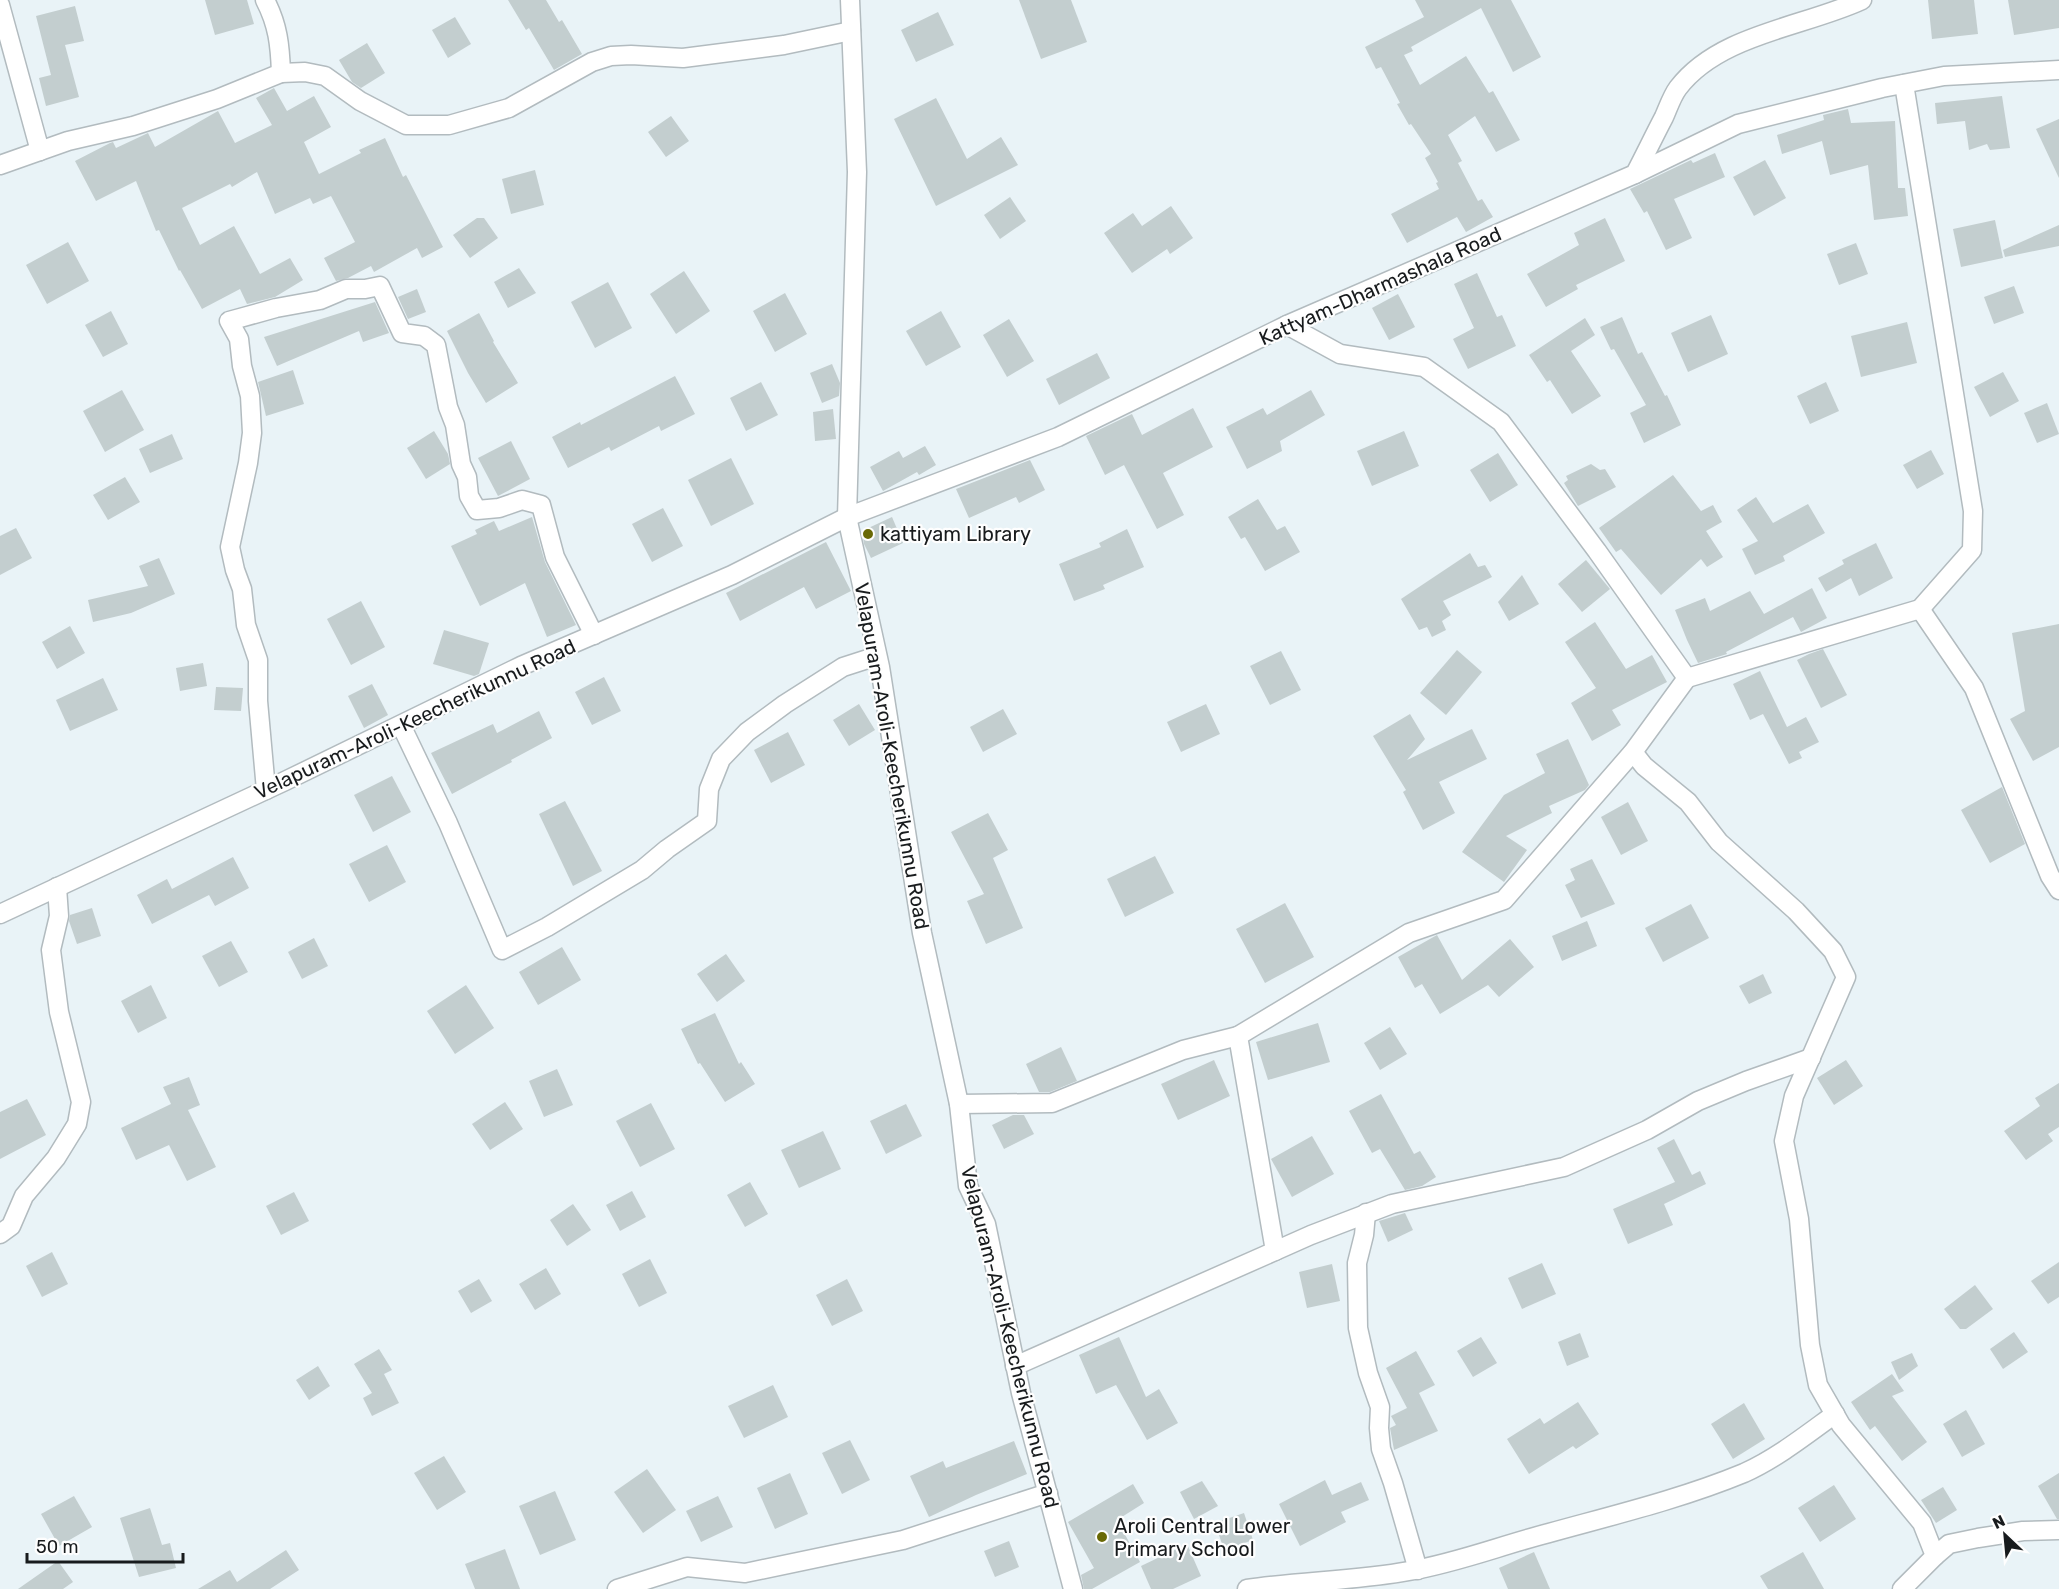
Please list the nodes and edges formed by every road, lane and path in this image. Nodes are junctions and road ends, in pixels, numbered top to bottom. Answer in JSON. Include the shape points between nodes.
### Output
{"nodes":[{"id":1,"x":265,"y":0,"type":"edge"},
{"id":2,"x":850,"y":0,"type":"edge"},
{"id":3,"x":1862,"y":0,"type":"edge"},
{"id":4,"x":0,"y":5,"type":"edge"},
{"id":5,"x":851,"y":31,"type":"junction"},
{"id":6,"x":2059,"y":70,"type":"edge"},
{"id":7,"x":280,"y":73,"type":"junction"},
{"id":8,"x":1904,"y":84,"type":"junction"},
{"id":9,"x":40,"y":151,"type":"junction"},
{"id":10,"x":0,"y":165,"type":"edge"},
{"id":11,"x":1635,"y":174,"type":"junction"},
{"id":12,"x":1287,"y":325,"type":"junction"},
{"id":13,"x":848,"y":517,"type":"junction"},
{"id":14,"x":1920,"y":609,"type":"junction"},
{"id":15,"x":594,"y":634,"type":"junction"},
{"id":16,"x":878,"y":656,"type":"junction"},
{"id":17,"x":1687,"y":678,"type":"junction"},
{"id":18,"x":401,"y":725,"type":"junction"},
{"id":19,"x":1633,"y":752,"type":"junction"},
{"id":20,"x":266,"y":790,"type":"junction"},
{"id":21,"x":57,"y":887,"type":"junction"},
{"id":22,"x":2059,"y":890,"type":"edge"},
{"id":23,"x":0,"y":914,"type":"edge"},
{"id":24,"x":1238,"y":1036,"type":"junction"},
{"id":25,"x":1811,"y":1058,"type":"junction"},
{"id":26,"x":959,"y":1104,"type":"junction"},
{"id":27,"x":1366,"y":1213,"type":"junction"},
{"id":28,"x":0,"y":1234,"type":"edge"},
{"id":29,"x":1275,"y":1251,"type":"junction"},
{"id":30,"x":1015,"y":1366,"type":"junction"},
{"id":31,"x":1835,"y":1413,"type":"junction"},
{"id":32,"x":1048,"y":1493,"type":"junction"},
{"id":33,"x":2059,"y":1530,"type":"edge"},
{"id":34,"x":1935,"y":1556,"type":"junction"},
{"id":35,"x":1418,"y":1570,"type":"junction"},
{"id":36,"x":617,"y":1589,"type":"edge"},
{"id":37,"x":1073,"y":1589,"type":"edge"},
{"id":38,"x":1246,"y":1589,"type":"edge"},
{"id":39,"x":1902,"y":1589,"type":"edge"}],
"edges":[{"from":1,"to":7,"type":"street","via":[[280,43]]},
{"from":2,"to":5,"type":"street"},
{"from":3,"to":11,"type":"street","via":[[1772,31],[1717,54],[1698,67],[1677,89]]},
{"from":4,"to":9,"type":"street"},
{"from":5,"to":7,"type":"street","via":[[784,45],[683,58],[611,56],[592,62],[509,108],[449,125],[406,125],[360,101],[325,76]]},
{"from":5,"to":13,"type":"street","via":[[857,172]]},
{"from":6,"to":8,"type":"street","name":"Kattyam-Dharmashala Road","via":[[1944,76]]},
{"from":7,"to":9,"type":"street","via":[[217,99]]},
{"from":8,"to":11,"type":"street","name":"Kattyam-Dharmashala Road","via":[[1738,124]]},
{"from":8,"to":14,"type":"street","via":[[1973,511],[1972,550]]},
{"from":9,"to":10,"type":"street"},
{"from":11,"to":12,"type":"street","name":"Kattyam-Dharmashala Road"},
{"from":12,"to":13,"type":"street","name":"Kattyam-Dharmashala Road","via":[[1058,437]]},
{"from":12,"to":17,"type":"street","via":[[1340,354],[1424,367],[1500,422]]},
{"from":13,"to":15,"type":"street","name":"Velapuram-Aroli-Keecherikunnu Road","via":[[732,575]]},
{"from":13,"to":16,"type":"street","name":"Velapuram-Aroli-Keecherikunnu Road"},
{"from":14,"to":17,"type":"street"},
{"from":14,"to":22,"type":"street","via":[[1974,688]]},
{"from":15,"to":18,"type":"street","name":"Velapuram-Aroli-Keecherikunnu Road"},
{"from":15,"to":20,"type":"street","via":[[555,557],[541,505],[522,500],[477,510],[461,464],[436,345],[424,336],[402,333],[380,286],[346,289],[320,300],[229,321],[239,339],[250,396],[252,432],[230,547],[242,589],[246,625],[258,660]]},
{"from":16,"to":18,"type":"street","via":[[843,667],[747,732],[721,759],[709,789],[707,821],[642,870],[502,950]]},
{"from":16,"to":26,"type":"street","name":"Velapuram-Aroli-Keecherikunnu Road","via":[[922,933]]},
{"from":17,"to":19,"type":"street"},
{"from":18,"to":20,"type":"street","name":"Velapuram-Aroli-Keecherikunnu Road"},
{"from":19,"to":24,"type":"street","via":[[1504,900],[1409,933]]},
{"from":19,"to":25,"type":"street","via":[[1688,802],[1719,842],[1796,911],[1833,951],[1846,977]]},
{"from":20,"to":21,"type":"street","name":"Velapuram-Aroli-Keecherikunnu Road"},
{"from":21,"to":23,"type":"street","name":"Velapuram-Aroli-Keecherikunnu Road"},
{"from":21,"to":28,"type":"street","via":[[59,916],[51,951],[59,1012],[81,1102],[77,1124],[56,1158],[24,1196],[11,1226]]},
{"from":24,"to":26,"type":"street","via":[[1184,1050],[1052,1103]]},
{"from":24,"to":29,"type":"street"},
{"from":25,"to":27,"type":"street","via":[[1698,1101],[1647,1130],[1564,1167]]},
{"from":25,"to":31,"type":"street","via":[[1794,1096],[1784,1141],[1799,1219],[1810,1345],[1818,1385]]},
{"from":26,"to":30,"type":"street","name":"Velapuram-Aroli-Keecherikunnu Road","via":[[968,1186],[986,1224]]},
{"from":27,"to":29,"type":"street"},
{"from":27,"to":35,"type":"street","via":[[1357,1263],[1358,1329],[1380,1407],[1381,1449]]},
{"from":29,"to":30,"type":"street"},
{"from":30,"to":32,"type":"street","name":"Velapuram-Aroli-Keecherikunnu Road"},
{"from":31,"to":34,"type":"street","via":[[1922,1524]]},
{"from":31,"to":35,"type":"street","via":[[1784,1451],[1744,1472],[1649,1506]]},
{"from":32,"to":36,"type":"street","via":[[903,1540],[745,1573],[687,1568]]},
{"from":32,"to":37,"type":"street","name":"Velapuram-Aroli-Keecherikunnu Road"},
{"from":33,"to":34,"type":"street","via":[[1949,1544]]},
{"from":34,"to":39,"type":"street"},
{"from":35,"to":38,"type":"street"}]}
